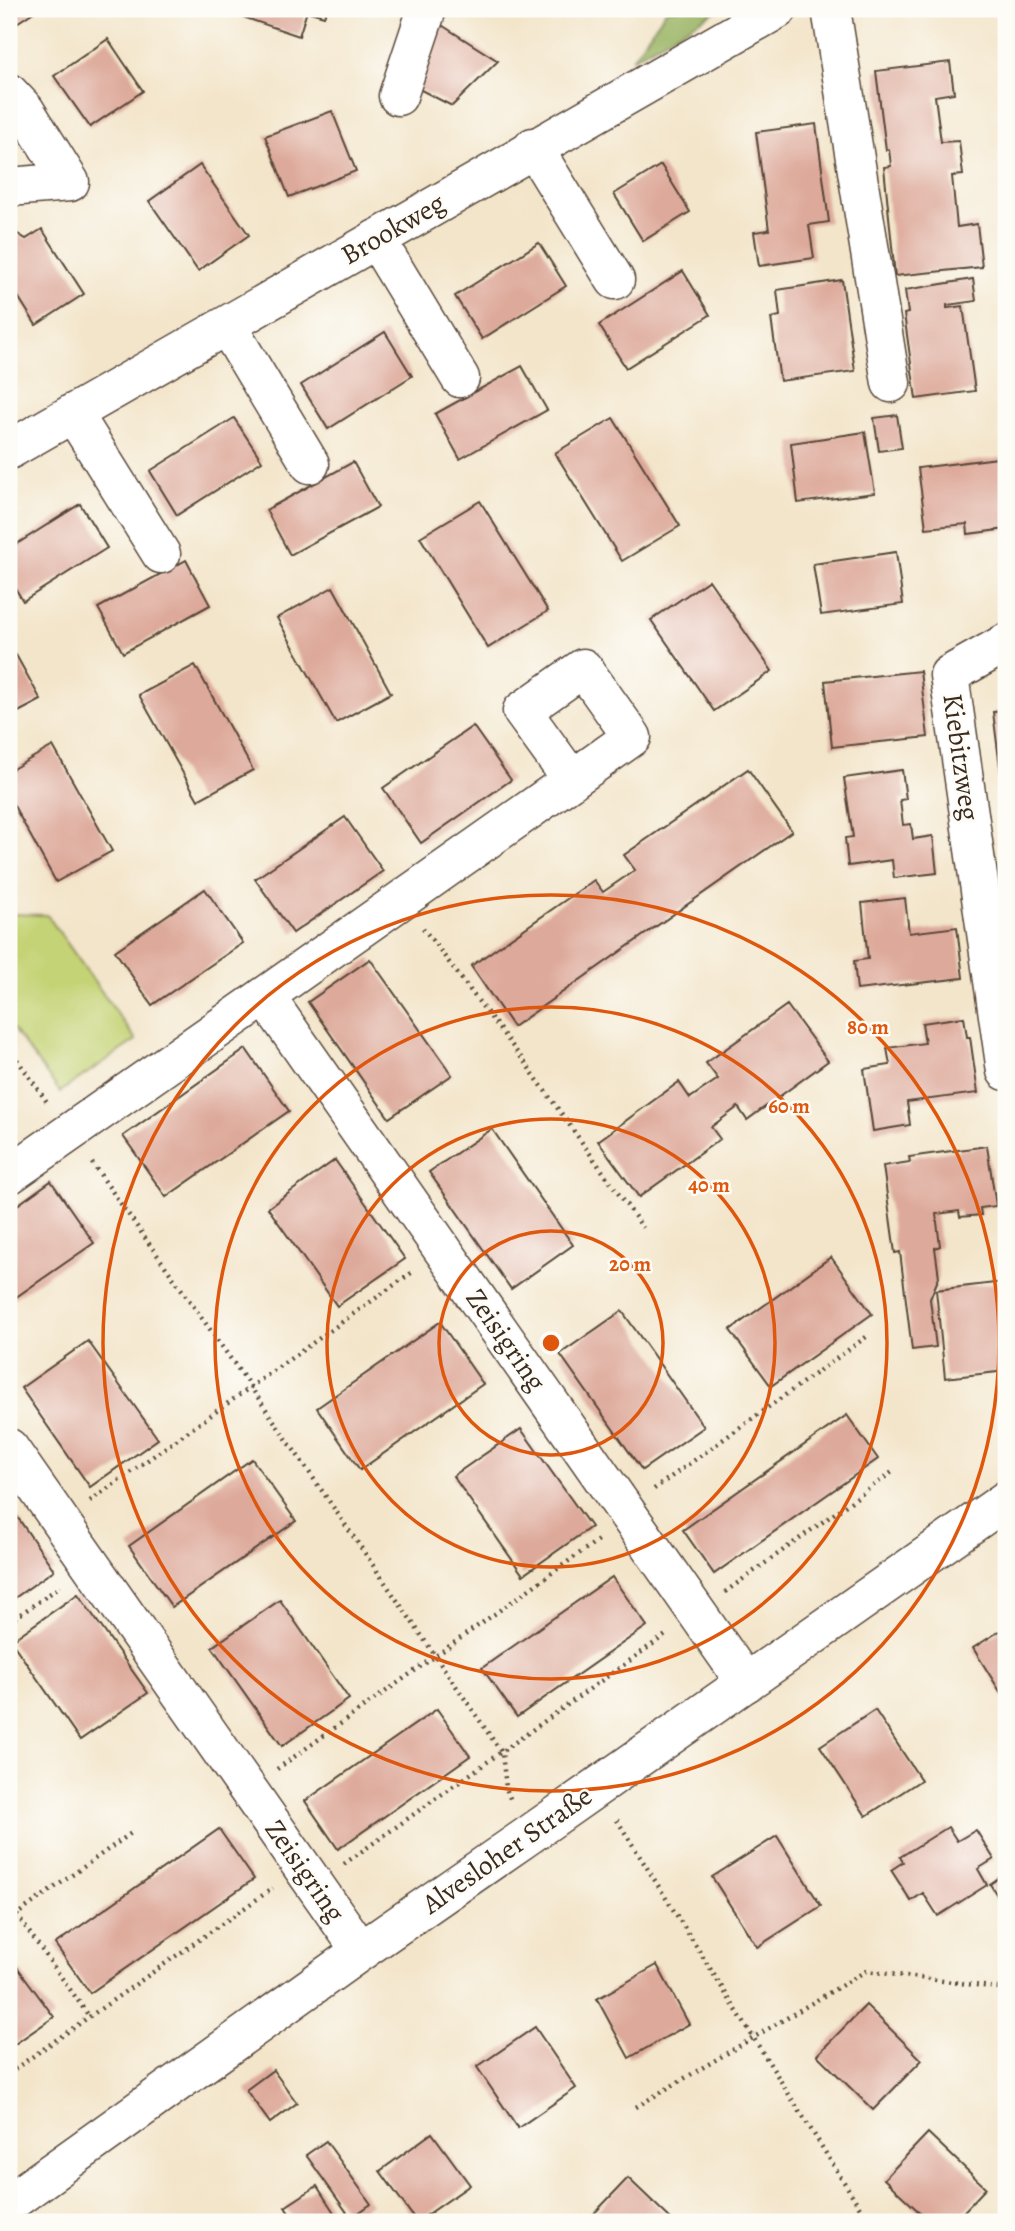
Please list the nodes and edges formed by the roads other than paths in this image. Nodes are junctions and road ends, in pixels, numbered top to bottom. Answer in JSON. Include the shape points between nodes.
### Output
{"nodes":[{"id":1,"x":427,"y":9,"type":"edge"},
{"id":2,"x":778,"y":9,"type":"edge"},
{"id":3,"x":831,"y":9,"type":"edge"},
{"id":4,"x":9,"y":93,"type":"edge"},
{"id":5,"x":398,"y":96,"type":"dead end"},
{"id":6,"x":533,"y":148,"type":"junction"},
{"id":7,"x":9,"y":187,"type":"edge"},
{"id":8,"x":376,"y":239,"type":"junction"},
{"id":9,"x":615,"y":280,"type":"dead end"},
{"id":10,"x":227,"y":326,"type":"junction"},
{"id":11,"x":460,"y":378,"type":"dead end"},
{"id":12,"x":891,"y":383,"type":"dead end"},
{"id":13,"x":74,"y":413,"type":"junction"},
{"id":14,"x":9,"y":450,"type":"edge"},
{"id":15,"x":310,"y":464,"type":"dead end"},
{"id":16,"x":161,"y":554,"type":"dead end"},
{"id":17,"x":1006,"y":643,"type":"edge"},
{"id":18,"x":572,"y":780,"type":"dead end"},
{"id":19,"x":265,"y":996,"type":"junction"},
{"id":20,"x":1006,"y":1071,"type":"edge"},
{"id":21,"x":9,"y":1175,"type":"edge"},
{"id":22,"x":9,"y":1448,"type":"edge"},
{"id":23,"x":1006,"y":1500,"type":"edge"},
{"id":24,"x":746,"y":1683,"type":"junction"},
{"id":25,"x":360,"y":1951,"type":"junction"},
{"id":26,"x":9,"y":2203,"type":"edge"}],
"edges":[{"from":1,"to":5,"type":"street"},
{"from":2,"to":6,"type":"street","name":"Brookweg"},
{"from":3,"to":12,"type":"street"},
{"from":4,"to":7,"type":"street","via":[[25,110],[70,182]]},
{"from":6,"to":8,"type":"street","name":"Brookweg"},
{"from":6,"to":9,"type":"street"},
{"from":8,"to":10,"type":"street","name":"Brookweg"},
{"from":8,"to":11,"type":"street"},
{"from":10,"to":13,"type":"street","name":"Brookweg"},
{"from":10,"to":15,"type":"street"},
{"from":13,"to":14,"type":"street","name":"Brookweg"},
{"from":13,"to":16,"type":"street"},
{"from":17,"to":20,"type":"street","name":"Kiebitzweg","via":[[949,675]]},
{"from":18,"to":19,"type":"street"},
{"from":19,"to":21,"type":"street"},
{"from":19,"to":24,"type":"street","name":"Zeisigring"},
{"from":22,"to":25,"type":"street","name":"Zeisigring"},
{"from":23,"to":24,"type":"street","name":"Alvesloher Straße"},
{"from":24,"to":25,"type":"street","name":"Alvesloher Straße"},
{"from":25,"to":26,"type":"street","name":"Alvesloher Straße"}]}
